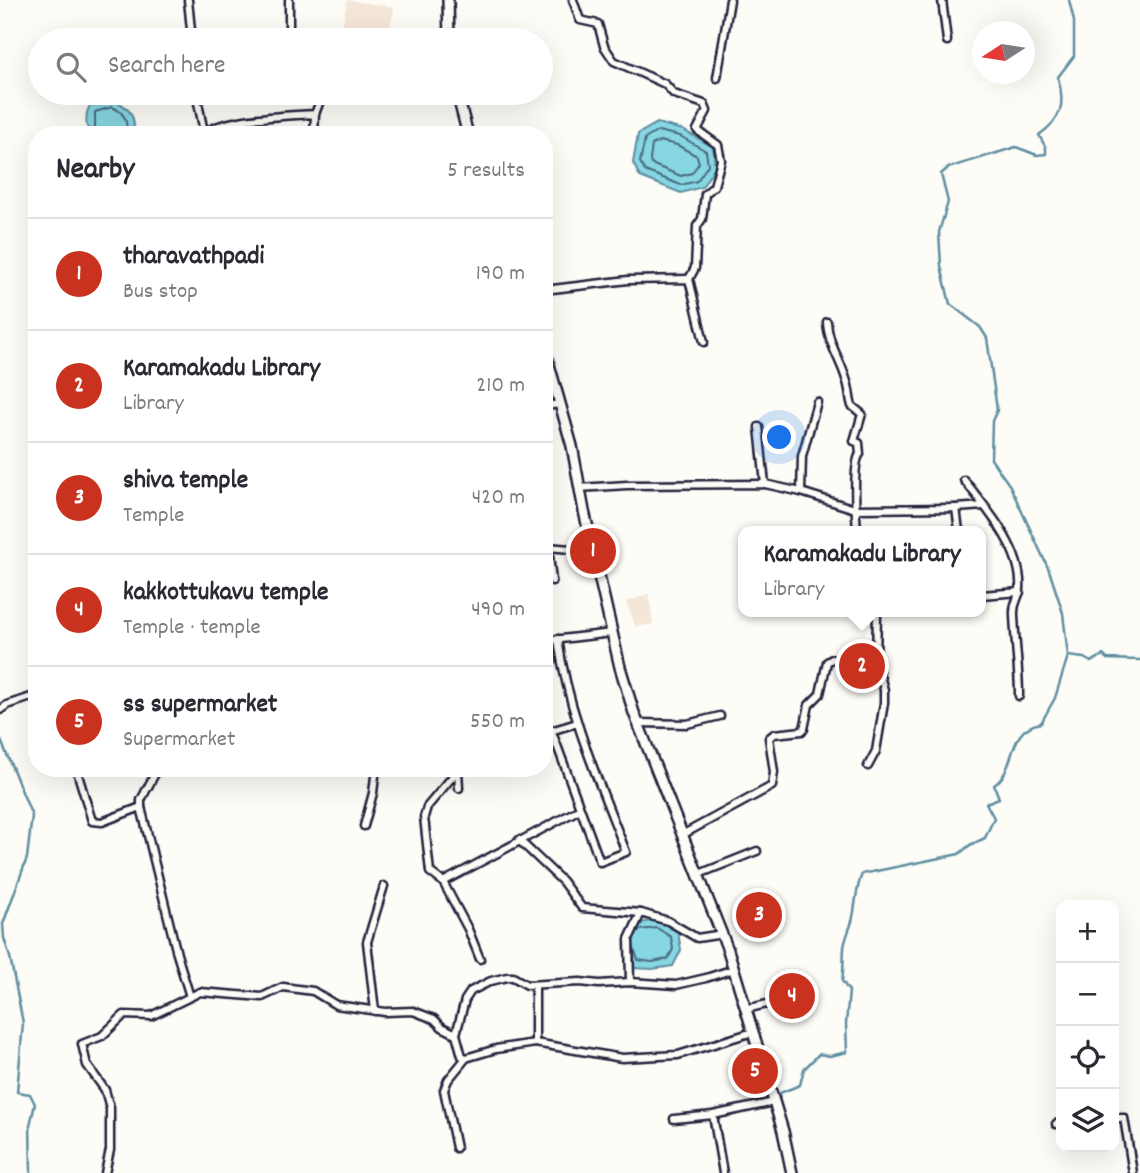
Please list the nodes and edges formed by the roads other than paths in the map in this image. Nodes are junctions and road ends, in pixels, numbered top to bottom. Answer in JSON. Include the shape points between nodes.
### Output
{"nodes":[{"id":1,"x":188,"y":0,"type":"edge"},
{"id":2,"x":289,"y":0,"type":"edge"},
{"id":3,"x":448,"y":0,"type":"edge"},
{"id":4,"x":573,"y":0,"type":"edge"},
{"id":5,"x":730,"y":0,"type":"edge"},
{"id":6,"x":942,"y":0,"type":"edge"},
{"id":7,"x":191,"y":28,"type":"edge"},
{"id":8,"x":289,"y":28,"type":"edge"},
{"id":9,"x":449,"y":28,"type":"edge"},
{"id":10,"x":947,"y":41,"type":"dead end"},
{"id":11,"x":717,"y":78,"type":"dead end"},
{"id":12,"x":198,"y":105,"type":"edge"},
{"id":13,"x":318,"y":105,"type":"edge"},
{"id":14,"x":460,"y":105,"type":"edge"},
{"id":15,"x":315,"y":114,"type":"junction"},
{"id":16,"x":202,"y":126,"type":"edge"},
{"id":17,"x":221,"y":126,"type":"edge"},
{"id":18,"x":314,"y":126,"type":"edge"},
{"id":19,"x":466,"y":126,"type":"edge"},
{"id":20,"x":690,"y":279,"type":"junction"},
{"id":21,"x":553,"y":289,"type":"edge"},
{"id":22,"x":827,"y":321,"type":"dead end"},
{"id":23,"x":704,"y":342,"type":"dead end"},
{"id":24,"x":553,"y":377,"type":"edge"},
{"id":25,"x":817,"y":402,"type":"dead end"},
{"id":26,"x":561,"y":404,"type":"junction"},
{"id":27,"x":553,"y":405,"type":"edge"},
{"id":28,"x":759,"y":427,"type":"dead end"},
{"id":29,"x":964,"y":480,"type":"dead end"},
{"id":30,"x":765,"y":484,"type":"junction"},
{"id":31,"x":579,"y":488,"type":"junction"},
{"id":32,"x":802,"y":492,"type":"junction"},
{"id":33,"x":984,"y":506,"type":"junction"},
{"id":34,"x":956,"y":508,"type":"junction"},
{"id":35,"x":855,"y":509,"type":"junction"},
{"id":36,"x":857,"y":526,"type":"edge"},
{"id":37,"x":958,"y":526,"type":"edge"},
{"id":38,"x":553,"y":547,"type":"edge"},
{"id":39,"x":593,"y":551,"type":"junction"},
{"id":40,"x":1020,"y":592,"type":"junction"},
{"id":41,"x":986,"y":595,"type":"edge"},
{"id":42,"x":878,"y":617,"type":"edge"},
{"id":43,"x":612,"y":632,"type":"junction"},
{"id":44,"x":558,"y":639,"type":"junction"},
{"id":45,"x":553,"y":640,"type":"edge"},
{"id":46,"x":878,"y":667,"type":"junction"},
{"id":47,"x":1019,"y":696,"type":"dead end"},
{"id":48,"x":28,"y":698,"type":"edge"},
{"id":49,"x":0,"y":710,"type":"edge"},
{"id":50,"x":720,"y":716,"type":"dead end"},
{"id":51,"x":577,"y":723,"type":"junction"},
{"id":52,"x":639,"y":723,"type":"junction"},
{"id":53,"x":553,"y":730,"type":"edge"},
{"id":54,"x":553,"y":743,"type":"edge"},
{"id":55,"x":868,"y":766,"type":"dead end"},
{"id":56,"x":79,"y":777,"type":"edge"},
{"id":57,"x":153,"y":777,"type":"edge"},
{"id":58,"x":375,"y":777,"type":"edge"},
{"id":59,"x":451,"y":777,"type":"edge"},
{"id":60,"x":459,"y":777,"type":"edge"},
{"id":61,"x":460,"y":788,"type":"dead end"},
{"id":62,"x":141,"y":807,"type":"junction"},
{"id":63,"x":580,"y":809,"type":"junction"},
{"id":64,"x":363,"y":826,"type":"dead end"},
{"id":65,"x":682,"y":835,"type":"junction"},
{"id":66,"x":519,"y":840,"type":"junction"},
{"id":67,"x":757,"y":851,"type":"dead end"},
{"id":68,"x":699,"y":874,"type":"junction"},
{"id":69,"x":443,"y":882,"type":"junction"},
{"id":70,"x":384,"y":886,"type":"dead end"},
{"id":71,"x":641,"y":913,"type":"junction"},
{"id":72,"x":723,"y":934,"type":"junction"},
{"id":73,"x":480,"y":959,"type":"dead end"},
{"id":74,"x":734,"y":969,"type":"junction"},
{"id":75,"x":630,"y":982,"type":"junction"},
{"id":76,"x":535,"y":985,"type":"junction"},
{"id":77,"x":190,"y":997,"type":"junction"},
{"id":78,"x":796,"y":997,"type":"dead end"},
{"id":79,"x":746,"y":1009,"type":"junction"},
{"id":80,"x":376,"y":1011,"type":"junction"},
{"id":81,"x":753,"y":1032,"type":"junction"},
{"id":82,"x":456,"y":1034,"type":"junction"},
{"id":83,"x":535,"y":1043,"type":"junction"},
{"id":84,"x":466,"y":1058,"type":"junction"},
{"id":85,"x":774,"y":1102,"type":"junction"},
{"id":86,"x":713,"y":1115,"type":"junction"},
{"id":87,"x":1119,"y":1118,"type":"edge"},
{"id":88,"x":674,"y":1119,"type":"dead end"},
{"id":89,"x":456,"y":1148,"type":"dead end"},
{"id":90,"x":105,"y":1173,"type":"edge"},
{"id":91,"x":723,"y":1173,"type":"edge"},
{"id":92,"x":792,"y":1173,"type":"edge"},
{"id":93,"x":1133,"y":1173,"type":"edge"}],
"edges":[{"from":1,"to":7,"type":"street"},
{"from":2,"to":8,"type":"street"},
{"from":3,"to":9,"type":"main road"},
{"from":4,"to":20,"type":"street","via":[[580,20],[598,24],[614,61],[665,84],[674,94],[704,104],[706,111],[697,130],[718,145],[721,160],[714,186],[705,194]]},
{"from":5,"to":11,"type":"street"},
{"from":6,"to":10,"type":"street"},
{"from":12,"to":16,"type":"street"},
{"from":13,"to":15,"type":"street"},
{"from":14,"to":19,"type":"main road"},
{"from":15,"to":17,"type":"street"},
{"from":15,"to":18,"type":"street"},
{"from":20,"to":21,"type":"street"},
{"from":20,"to":23,"type":"street"},
{"from":22,"to":35,"type":"street","via":[[827,337],[852,407],[862,414],[854,441],[859,443],[860,454],[856,459]]},
{"from":24,"to":26,"type":"main road"},
{"from":25,"to":32,"type":"street","via":[[802,456]]},
{"from":26,"to":27,"type":"street"},
{"from":26,"to":31,"type":"main road"},
{"from":28,"to":30,"type":"street"},
{"from":29,"to":33,"type":"street"},
{"from":30,"to":31,"type":"street"},
{"from":30,"to":32,"type":"street"},
{"from":31,"to":39,"type":"main road"},
{"from":32,"to":35,"type":"street"},
{"from":33,"to":34,"type":"street"},
{"from":33,"to":40,"type":"street","via":[[1007,538]]},
{"from":34,"to":35,"type":"street"},
{"from":34,"to":37,"type":"street"},
{"from":35,"to":36,"type":"street"},
{"from":38,"to":39,"type":"street"},
{"from":39,"to":43,"type":"main road"},
{"from":40,"to":41,"type":"street"},
{"from":40,"to":47,"type":"street","via":[[1013,603]]},
{"from":42,"to":46,"type":"street"},
{"from":43,"to":44,"type":"street"},
{"from":43,"to":52,"type":"main road"},
{"from":44,"to":45,"type":"street"},
{"from":44,"to":51,"type":"street","via":[[562,674]]},
{"from":46,"to":55,"type":"street","via":[[884,703],[876,751]]},
{"from":46,"to":65,"type":"street","via":[[827,662],[820,694],[809,705],[804,729],[769,738],[772,786]]},
{"from":48,"to":49,"type":"street"},
{"from":50,"to":52,"type":"street","via":[[687,724]]},
{"from":51,"to":53,"type":"street"},
{"from":51,"to":63,"type":"street","via":[[626,852],[600,862]]},
{"from":52,"to":65,"type":"main road"},
{"from":54,"to":63,"type":"street"},
{"from":56,"to":62,"type":"street","via":[[92,821],[102,822]]},
{"from":57,"to":62,"type":"street"},
{"from":58,"to":64,"type":"street"},
{"from":59,"to":69,"type":"street","via":[[424,817],[430,872]]},
{"from":60,"to":61,"type":"street"},
{"from":62,"to":77,"type":"street"},
{"from":63,"to":66,"type":"street"},
{"from":65,"to":68,"type":"main road"},
{"from":66,"to":69,"type":"street"},
{"from":66,"to":71,"type":"street","via":[[562,881],[582,908]]},
{"from":67,"to":68,"type":"street"},
{"from":68,"to":72,"type":"main road"},
{"from":69,"to":73,"type":"street"},
{"from":70,"to":80,"type":"street","via":[[367,942]]},
{"from":71,"to":72,"type":"street","via":[[668,920],[697,938]]},
{"from":71,"to":75,"type":"street","via":[[629,939]]},
{"from":72,"to":74,"type":"main road"},
{"from":74,"to":75,"type":"street","via":[[687,984]]},
{"from":74,"to":79,"type":"main road"},
{"from":75,"to":76,"type":"street"},
{"from":76,"to":82,"type":"street","via":[[507,977],[471,991]]},
{"from":76,"to":83,"type":"street"},
{"from":77,"to":80,"type":"street","via":[[200,992],[262,997],[284,987]]},
{"from":77,"to":90,"type":"street","via":[[151,1016],[124,1015],[102,1036],[82,1044],[87,1065],[106,1090],[110,1108]]},
{"from":78,"to":79,"type":"street"},
{"from":79,"to":81,"type":"main road"},
{"from":80,"to":82,"type":"street","via":[[413,1011]]},
{"from":81,"to":83,"type":"street","via":[[678,1055],[622,1058]]},
{"from":81,"to":85,"type":"main road"},
{"from":82,"to":84,"type":"street"},
{"from":83,"to":84,"type":"street"},
{"from":84,"to":89,"type":"street","via":[[443,1090]]},
{"from":85,"to":86,"type":"street"},
{"from":85,"to":92,"type":"main road"},
{"from":86,"to":88,"type":"street"},
{"from":86,"to":91,"type":"street"},
{"from":87,"to":93,"type":"street","via":[[1124,1118]]}]}
